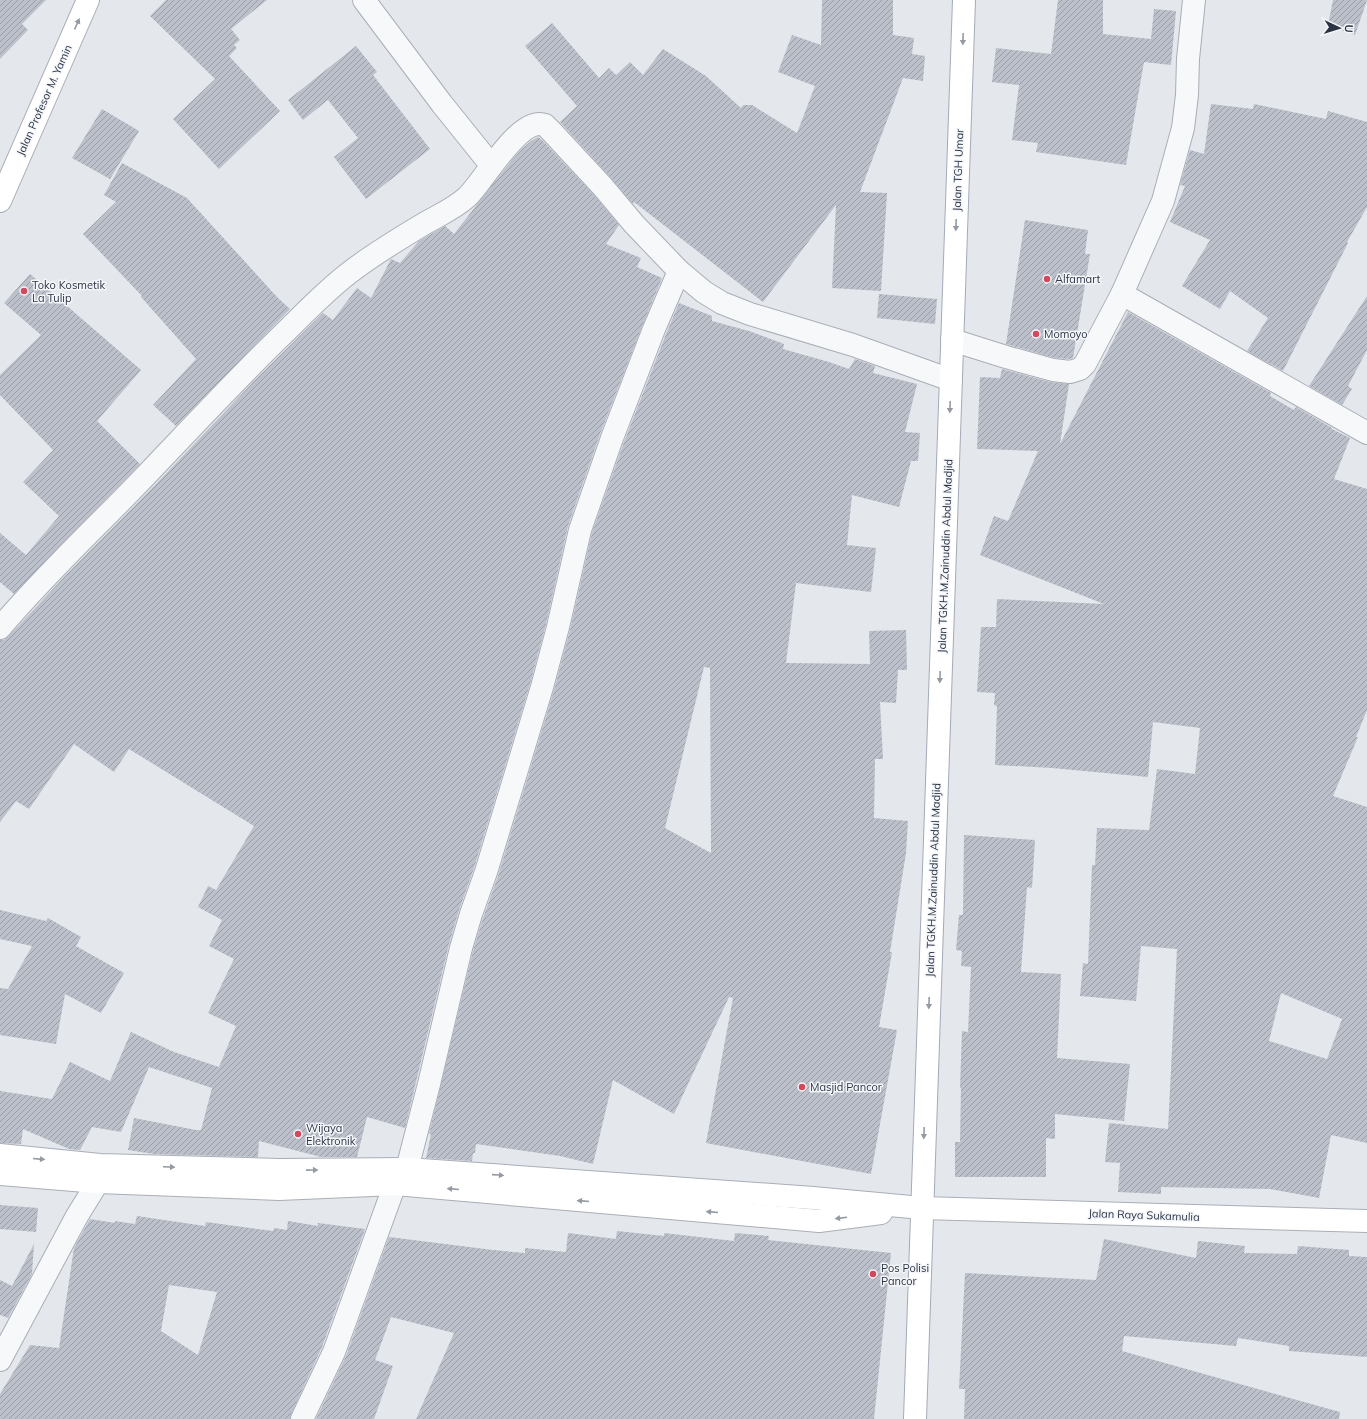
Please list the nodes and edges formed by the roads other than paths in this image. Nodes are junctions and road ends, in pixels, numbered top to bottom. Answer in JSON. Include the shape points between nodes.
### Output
{"nodes":[{"id":1,"x":88,"y":0,"type":"edge"},
{"id":2,"x":364,"y":0,"type":"edge"},
{"id":3,"x":964,"y":0,"type":"edge"},
{"id":4,"x":1194,"y":0,"type":"edge"},
{"id":5,"x":491,"y":165,"type":"junction"},
{"id":6,"x":0,"y":201,"type":"edge"},
{"id":7,"x":679,"y":271,"type":"junction"},
{"id":8,"x":1122,"y":294,"type":"junction"},
{"id":9,"x":952,"y":340,"type":"junction"},
{"id":10,"x":951,"y":380,"type":"junction"},
{"id":11,"x":1367,"y":432,"type":"edge"},
{"id":12,"x":0,"y":628,"type":"edge"},
{"id":13,"x":0,"y":1156,"type":"edge"},
{"id":14,"x":0,"y":1174,"type":"edge"},
{"id":15,"x":401,"y":1176,"type":"junction"},
{"id":16,"x":279,"y":1180,"type":"junction"},
{"id":17,"x":98,"y":1182,"type":"junction"},
{"id":18,"x":922,"y":1208,"type":"junction"},
{"id":19,"x":1367,"y":1221,"type":"edge"},
{"id":20,"x":0,"y":1360,"type":"edge"},
{"id":21,"x":302,"y":1419,"type":"edge"},
{"id":22,"x":915,"y":1419,"type":"edge"}],
"edges":[{"from":6,"to":1,"type":"main road","name":"Jalan Profesor M. Yamin","one_way":true},
{"from":2,"to":5,"type":"street"},
{"from":3,"to":9,"type":"main road","name":"Jalan TGH Umar","one_way":true},
{"from":4,"to":8,"type":"street","via":[[1183,128],[1163,201]]},
{"from":5,"to":7,"type":"street","via":[[513,139],[529,128],[545,125]]},
{"from":5,"to":12,"type":"street","via":[[466,198],[393,242],[348,274],[299,318],[59,562]]},
{"from":7,"to":10,"type":"street","via":[[722,303]]},
{"from":7,"to":15,"type":"street","via":[[612,438],[580,530],[542,687],[461,948],[429,1084]]},
{"from":8,"to":9,"type":"street","via":[[1088,358],[1076,371],[1052,370]]},
{"from":8,"to":11,"type":"street"},
{"from":9,"to":10,"type":"main road","name":"Jalan TGKH.M.Zainuddin Abdul Madjid"},
{"from":10,"to":18,"type":"main road","name":"Jalan TGKH.M.Zainuddin Abdul Madjid","one_way":true},
{"from":13,"to":16,"type":"main road","one_way":true},
{"from":14,"to":17,"type":"main road"},
{"from":15,"to":16,"type":"main road","name":"Jalan Raya Sukamulia"},
{"from":15,"to":18,"type":"main road","name":"Jalan Raya Sukamulia","via":[[819,1221]]},
{"from":15,"to":21,"type":"street","via":[[334,1352]]},
{"from":16,"to":17,"type":"main road"},
{"from":17,"to":20,"type":"street"},
{"from":18,"to":19,"type":"main road","name":"Jalan Raya Sukamulia"},
{"from":18,"to":22,"type":"main road","name":"Jalan TGKH.M.Zainuddin Abdul Madjid"}]}
